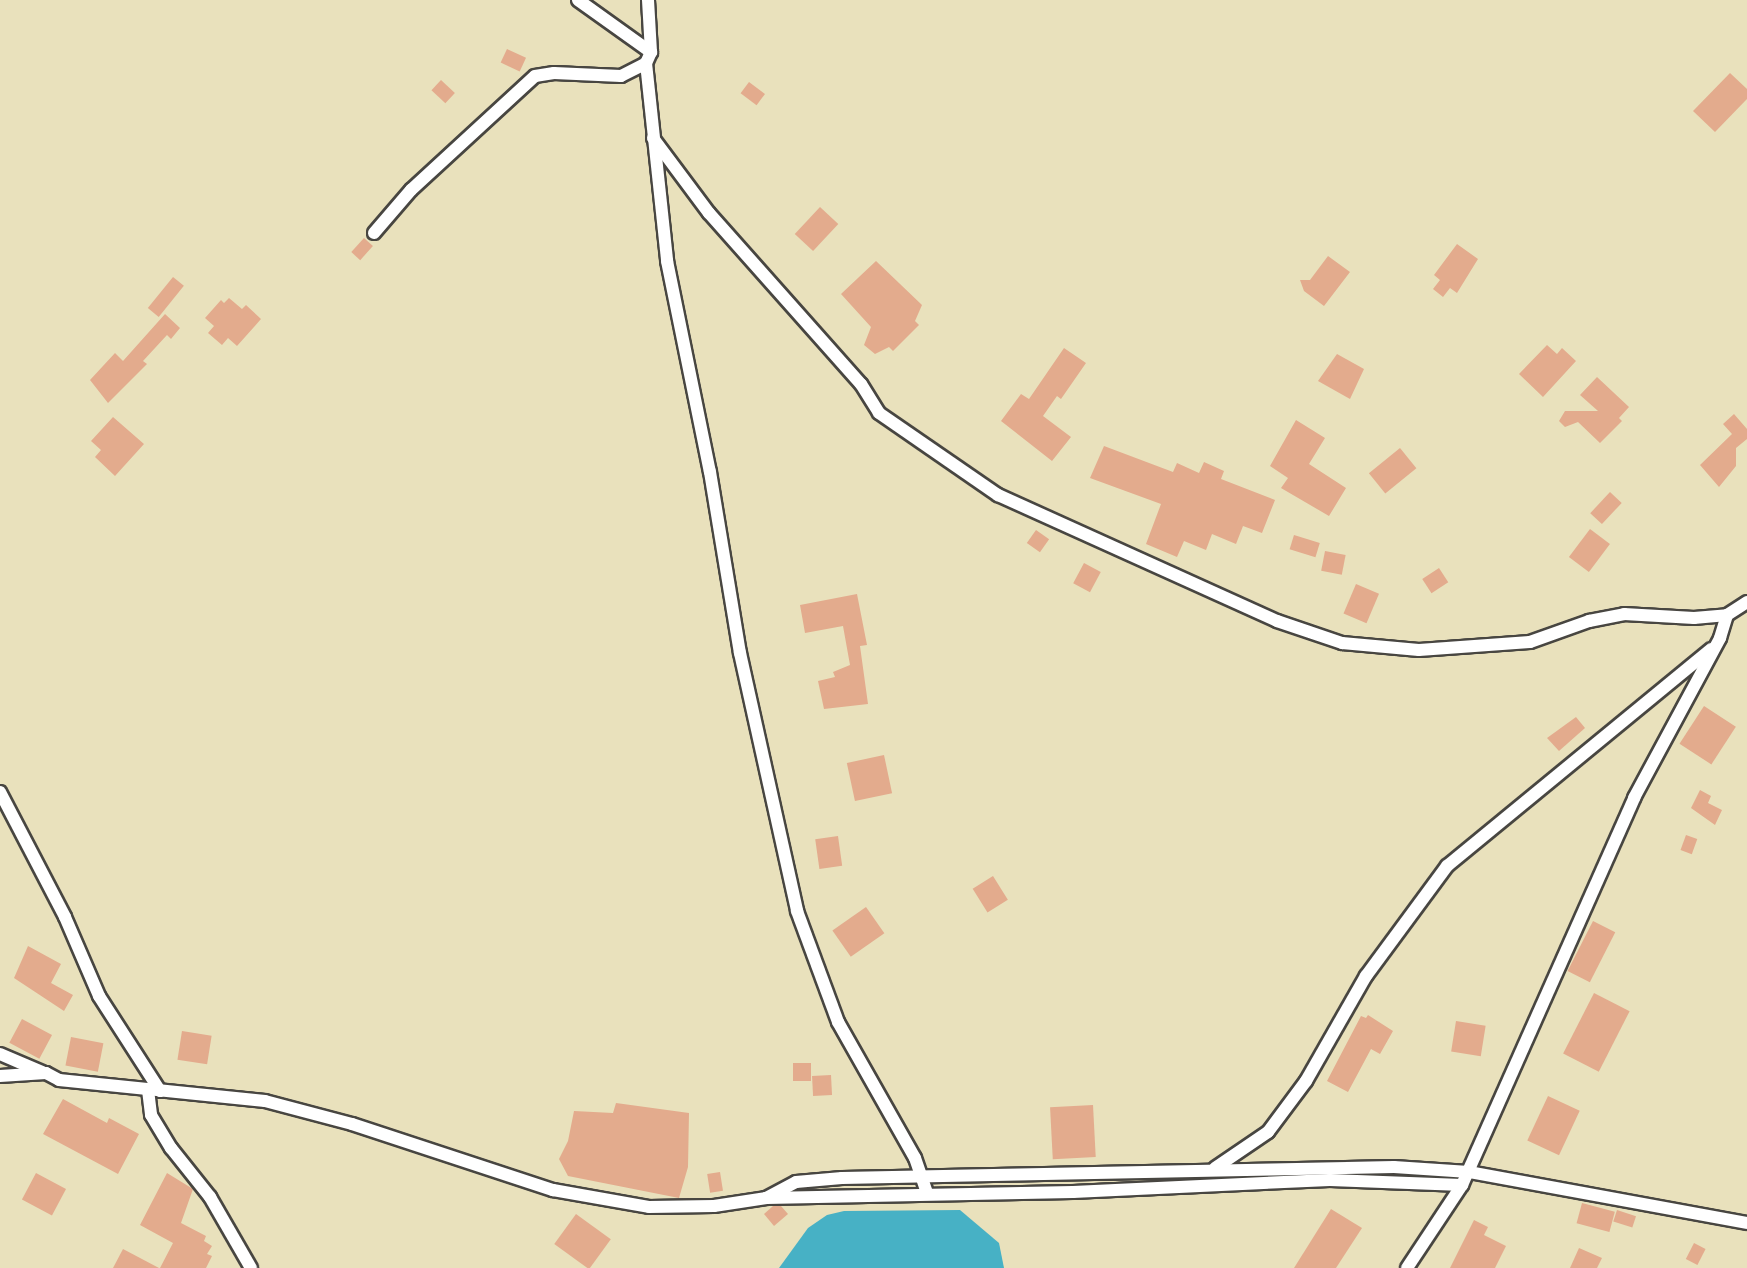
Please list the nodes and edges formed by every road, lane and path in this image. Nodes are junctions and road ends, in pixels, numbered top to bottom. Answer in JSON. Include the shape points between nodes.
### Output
{"nodes":[{"id":1,"x":578,"y":0,"type":"edge"},
{"id":2,"x":648,"y":0,"type":"edge"},
{"id":3,"x":648,"y":57,"type":"junction"},
{"id":4,"x":653,"y":138,"type":"junction"},
{"id":5,"x":374,"y":233,"type":"dead end"},
{"id":6,"x":1747,"y":602,"type":"edge"},
{"id":7,"x":1727,"y":615,"type":"junction"},
{"id":8,"x":1720,"y":638,"type":"junction"},
{"id":9,"x":0,"y":792,"type":"edge"},
{"id":10,"x":0,"y":1054,"type":"edge"},
{"id":11,"x":46,"y":1073,"type":"junction"},
{"id":12,"x":0,"y":1076,"type":"edge"},
{"id":13,"x":154,"y":1090,"type":"junction"},
{"id":14,"x":1215,"y":1168,"type":"junction"},
{"id":15,"x":1468,"y":1172,"type":"junction"},
{"id":16,"x":923,"y":1176,"type":"junction"},
{"id":17,"x":1072,"y":1176,"type":"junction"},
{"id":18,"x":1462,"y":1185,"type":"junction"},
{"id":19,"x":1073,"y":1192,"type":"junction"},
{"id":20,"x":927,"y":1193,"type":"junction"},
{"id":21,"x":766,"y":1198,"type":"junction"},
{"id":22,"x":1747,"y":1223,"type":"edge"},
{"id":23,"x":251,"y":1268,"type":"edge"},
{"id":24,"x":1407,"y":1268,"type":"edge"}],
"edges":[{"from":1,"to":3,"type":"street"},
{"from":2,"to":3,"type":"street"},
{"from":3,"to":4,"type":"street"},
{"from":3,"to":5,"type":"street","via":[[621,76],[554,72],[535,76],[411,190]]},
{"from":4,"to":7,"type":"street","via":[[709,213],[861,384],[879,413],[998,495],[1277,621],[1342,643],[1419,650],[1530,642],[1589,621],[1624,614],[1694,618]]},
{"from":4,"to":16,"type":"street","via":[[667,261],[710,472],[728,589],[797,911],[838,1022]]},
{"from":6,"to":7,"type":"street"},
{"from":7,"to":8,"type":"street"},
{"from":8,"to":14,"type":"street","via":[[1625,723],[1447,866],[1366,976],[1306,1081],[1268,1132]]},
{"from":8,"to":15,"type":"street","via":[[1634,798]]},
{"from":9,"to":13,"type":"street","via":[[65,917],[99,996]]},
{"from":10,"to":11,"type":"street"},
{"from":11,"to":12,"type":"street"},
{"from":11,"to":13,"type":"street","via":[[59,1080]]},
{"from":13,"to":21,"type":"street","via":[[264,1101],[311,1111],[442,1156],[606,1202],[676,1208]]},
{"from":13,"to":23,"type":"street","via":[[151,1115],[171,1148],[210,1197]]},
{"from":14,"to":15,"type":"street","via":[[1394,1167]]},
{"from":14,"to":17,"type":"street"},
{"from":15,"to":18,"type":"street"},
{"from":15,"to":22,"type":"street"},
{"from":16,"to":17,"type":"street"},
{"from":16,"to":20,"type":"street"},
{"from":16,"to":21,"type":"street","via":[[802,1181],[781,1187]]},
{"from":17,"to":19,"type":"street"},
{"from":18,"to":19,"type":"street","via":[[1330,1180]]},
{"from":18,"to":24,"type":"street"},
{"from":19,"to":20,"type":"street"},
{"from":20,"to":21,"type":"street"}]}
